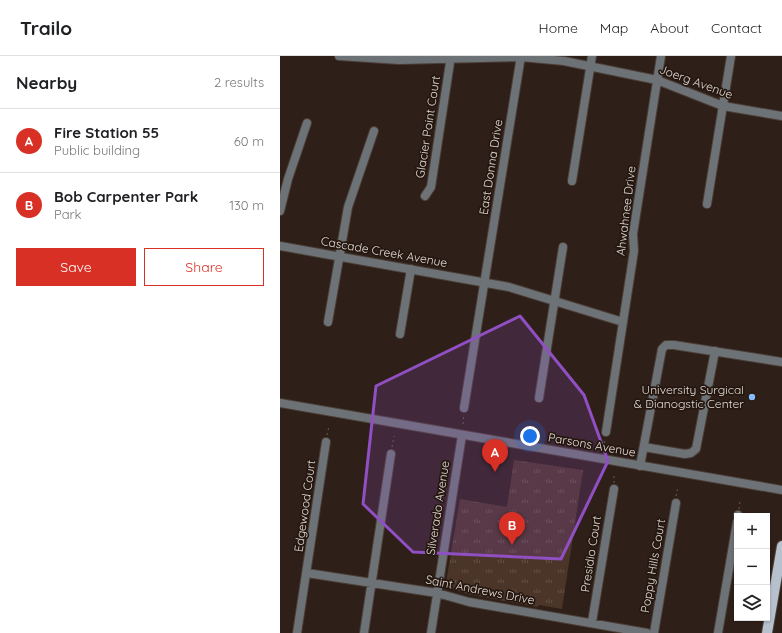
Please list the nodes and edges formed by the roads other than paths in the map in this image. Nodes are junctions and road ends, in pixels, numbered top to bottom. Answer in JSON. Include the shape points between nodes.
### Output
{"nodes":[{"id":1,"x":339,"y":56,"type":"edge"},
{"id":2,"x":592,"y":56,"type":"edge"},
{"id":3,"x":661,"y":56,"type":"edge"},
{"id":4,"x":731,"y":56,"type":"edge"},
{"id":5,"x":521,"y":57,"type":"edge"},
{"id":6,"x":383,"y":58,"type":"edge"},
{"id":7,"x":451,"y":58,"type":"edge"},
{"id":8,"x":590,"y":66,"type":"junction"},
{"id":9,"x":657,"y":80,"type":"junction"},
{"id":10,"x":723,"y":106,"type":"junction"},
{"id":11,"x":782,"y":116,"type":"edge"},
{"id":12,"x":308,"y":124,"type":"dead end"},
{"id":13,"x":374,"y":130,"type":"dead end"},
{"id":14,"x":572,"y":182,"type":"dead end"},
{"id":15,"x":425,"y":196,"type":"dead end"},
{"id":16,"x":708,"y":204,"type":"dead end"},
{"id":17,"x":280,"y":211,"type":"edge"},
{"id":18,"x":280,"y":246,"type":"edge"},
{"id":19,"x":563,"y":247,"type":"dead end"},
{"id":20,"x":339,"y":256,"type":"junction"},
{"id":21,"x":412,"y":269,"type":"junction"},
{"id":22,"x":484,"y":282,"type":"junction"},
{"id":23,"x":555,"y":301,"type":"junction"},
{"id":24,"x":328,"y":322,"type":"dead end"},
{"id":25,"x":623,"y":322,"type":"junction"},
{"id":26,"x":400,"y":334,"type":"dead end"},
{"id":27,"x":715,"y":351,"type":"junction"},
{"id":28,"x":782,"y":362,"type":"edge"},
{"id":29,"x":539,"y":398,"type":"dead end"},
{"id":30,"x":280,"y":403,"type":"edge"},
{"id":31,"x":464,"y":408,"type":"road end"},
{"id":32,"x":606,"y":432,"type":"road end"},
{"id":33,"x":462,"y":435,"type":"junction"},
{"id":34,"x":326,"y":442,"type":"road end"},
{"id":35,"x":644,"y":447,"type":"junction"},
{"id":36,"x":391,"y":454,"type":"road end"},
{"id":37,"x":640,"y":466,"type":"junction"},
{"id":38,"x":614,"y":489,"type":"dead end"},
{"id":39,"x":782,"y":490,"type":"edge"},
{"id":40,"x":676,"y":503,"type":"road end"},
{"id":41,"x":734,"y":541,"type":"edge"},
{"id":42,"x":782,"y":546,"type":"edge"},
{"id":43,"x":307,"y":573,"type":"junction"},
{"id":44,"x":371,"y":582,"type":"junction"},
{"id":45,"x":437,"y":593,"type":"junction"},
{"id":46,"x":592,"y":622,"type":"junction"},
{"id":47,"x":297,"y":633,"type":"edge"},
{"id":48,"x":364,"y":633,"type":"edge"},
{"id":49,"x":431,"y":633,"type":"edge"},
{"id":50,"x":647,"y":633,"type":"edge"},
{"id":51,"x":654,"y":633,"type":"edge"},
{"id":52,"x":718,"y":633,"type":"edge"},
{"id":53,"x":768,"y":633,"type":"edge"}],
"edges":[{"from":1,"to":6,"type":"street","name":"Joerg Avenue"},
{"from":2,"to":8,"type":"street"},
{"from":3,"to":9,"type":"street","name":"Ahwahnee Drive"},
{"from":4,"to":10,"type":"street"},
{"from":5,"to":7,"type":"street","name":"Joerg Avenue"},
{"from":5,"to":8,"type":"street","name":"Joerg Avenue"},
{"from":5,"to":22,"type":"street","name":"East Donna Drive"},
{"from":6,"to":7,"type":"street","name":"Joerg Avenue"},
{"from":7,"to":15,"type":"street","name":"Glacier Point Court","via":[[431,187]]},
{"from":8,"to":9,"type":"street","name":"Joerg Avenue"},
{"from":8,"to":14,"type":"street"},
{"from":9,"to":10,"type":"street","name":"Joerg Avenue"},
{"from":9,"to":25,"type":"street","name":"Ahwahnee Drive","via":[[633,234],[634,251]]},
{"from":10,"to":11,"type":"street","name":"Joerg Avenue"},
{"from":10,"to":16,"type":"street"},
{"from":12,"to":17,"type":"street","via":[[288,179]]},
{"from":13,"to":20,"type":"street","via":[[348,207]]},
{"from":18,"to":20,"type":"street","name":"Cascade Creek Avenue"},
{"from":19,"to":23,"type":"street"},
{"from":20,"to":21,"type":"street","name":"Cascade Creek Avenue"},
{"from":20,"to":24,"type":"street"},
{"from":21,"to":22,"type":"street","name":"Cascade Creek Avenue"},
{"from":21,"to":26,"type":"street"},
{"from":22,"to":23,"type":"street","name":"Cascade Creek Avenue","via":[[515,288]]},
{"from":22,"to":31,"type":"street","name":"East Donna Drive"},
{"from":23,"to":25,"type":"street","name":"Cascade Creek Avenue"},
{"from":23,"to":29,"type":"street"},
{"from":25,"to":32,"type":"street","name":"Ahwahnee Drive"},
{"from":27,"to":28,"type":"street"},
{"from":27,"to":35,"type":"street","via":[[696,449],[685,454]]},
{"from":27,"to":35,"type":"street","via":[[674,345],[666,345],[662,349]]},
{"from":30,"to":33,"type":"street","name":"Parsons Avenue"},
{"from":33,"to":37,"type":"street","name":"Parsons Avenue"},
{"from":33,"to":45,"type":"street","name":"Silverado Avenue"},
{"from":34,"to":43,"type":"street","name":"Edgewood Court"},
{"from":35,"to":37,"type":"street"},
{"from":36,"to":44,"type":"street"},
{"from":37,"to":39,"type":"street","name":"Parsons Avenue"},
{"from":38,"to":46,"type":"street","name":"Presidio Court"},
{"from":40,"to":51,"type":"street","name":"Poppy Hills Court"},
{"from":41,"to":52,"type":"street"},
{"from":42,"to":53,"type":"main road"},
{"from":43,"to":44,"type":"street","name":"Saint Andrews Drive"},
{"from":43,"to":47,"type":"street","name":"Edgewood Court"},
{"from":44,"to":45,"type":"street","name":"Saint Andrews Drive"},
{"from":44,"to":48,"type":"street"},
{"from":45,"to":46,"type":"street","name":"Saint Andrews Drive","via":[[469,602]]},
{"from":45,"to":49,"type":"street","name":"Silverado Avenue"},
{"from":46,"to":50,"type":"street","name":"Saint Andrews Drive"}]}
